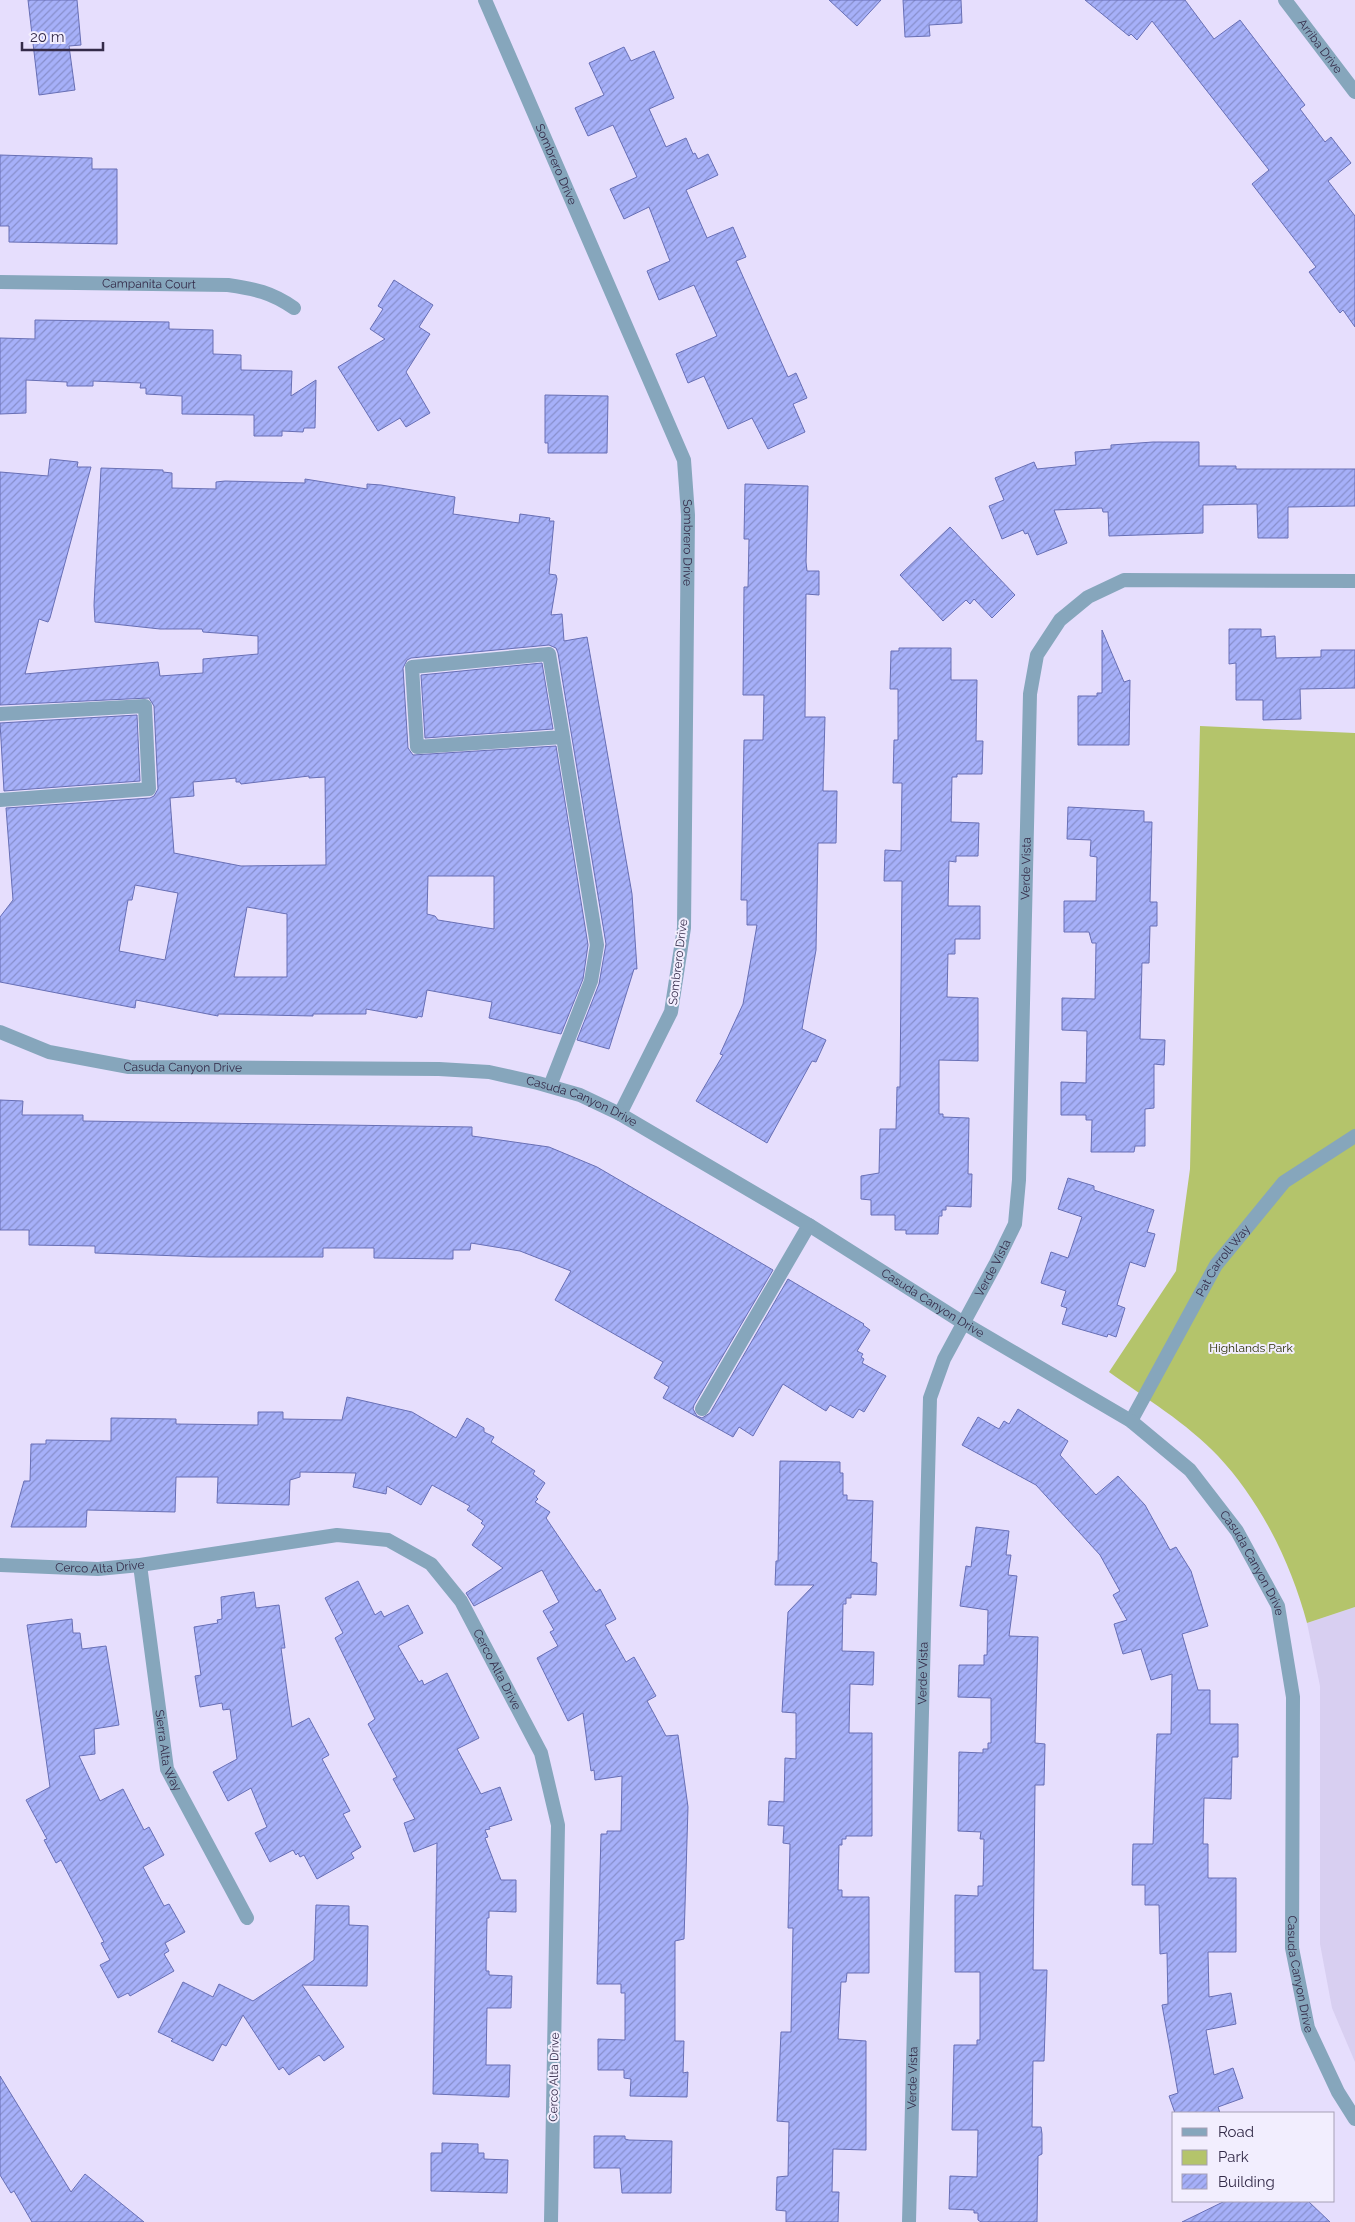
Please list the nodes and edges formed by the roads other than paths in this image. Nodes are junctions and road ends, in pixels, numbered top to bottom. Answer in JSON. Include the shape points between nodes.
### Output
{"nodes":[{"id":1,"x":485,"y":0,"type":"edge"},
{"id":2,"x":1285,"y":0,"type":"edge"},
{"id":3,"x":1355,"y":92,"type":"edge"},
{"id":4,"x":0,"y":282,"type":"edge"},
{"id":5,"x":294,"y":308,"type":"dead end"},
{"id":6,"x":1355,"y":581,"type":"edge"},
{"id":7,"x":0,"y":714,"type":"edge"},
{"id":8,"x":563,"y":737,"type":"junction"},
{"id":9,"x":0,"y":800,"type":"edge"},
{"id":10,"x":0,"y":1032,"type":"edge"},
{"id":11,"x":550,"y":1086,"type":"junction"},
{"id":12,"x":620,"y":1114,"type":"junction"},
{"id":13,"x":1355,"y":1136,"type":"edge"},
{"id":14,"x":809,"y":1224,"type":"junction"},
{"id":15,"x":962,"y":1322,"type":"junction"},
{"id":16,"x":702,"y":1409,"type":"dead end"},
{"id":17,"x":1131,"y":1421,"type":"junction"},
{"id":18,"x":140,"y":1565,"type":"junction"},
{"id":19,"x":0,"y":1566,"type":"edge"},
{"id":20,"x":248,"y":1918,"type":"dead end"},
{"id":21,"x":1355,"y":2119,"type":"edge"},
{"id":22,"x":552,"y":2222,"type":"edge"},
{"id":23,"x":908,"y":2222,"type":"edge"}],
"edges":[{"from":1,"to":12,"type":"street","name":"Sombrero Drive","via":[[684,460],[688,515],[684,928],[671,1012]]},
{"from":2,"to":3,"type":"street","name":"Arriba Drive"},
{"from":4,"to":5,"type":"street","name":"Campanita Court","via":[[228,285],[253,288],[277,296]]},
{"from":6,"to":15,"type":"street","name":"Verde Vista","via":[[1124,580],[1088,597],[1060,620],[1037,655],[1030,694],[1019,1180],[1014,1224]]},
{"from":7,"to":9,"type":"street","via":[[145,706],[150,789]]},
{"from":8,"to":8,"type":"street","via":[[417,747],[412,667],[549,654]]},
{"from":8,"to":11,"type":"street","via":[[597,946],[591,982]]},
{"from":10,"to":11,"type":"street","name":"Casuda Canyon Drive","via":[[49,1052],[129,1067],[439,1069],[489,1072]]},
{"from":11,"to":12,"type":"street","name":"Casuda Canyon Drive","via":[[580,1095]]},
{"from":12,"to":14,"type":"street","name":"Casuda Canyon Drive"},
{"from":13,"to":17,"type":"street","name":"Pat Carroll Way","via":[[1284,1182],[1216,1265]]},
{"from":14,"to":15,"type":"street","name":"Casuda Canyon Drive"},
{"from":14,"to":16,"type":"street"},
{"from":15,"to":17,"type":"street","name":"Casuda Canyon Drive"},
{"from":15,"to":23,"type":"street","name":"Verde Vista","via":[[930,1398]]},
{"from":17,"to":21,"type":"street","name":"Casuda Canyon Drive","via":[[1190,1470],[1237,1531],[1278,1606],[1293,1697],[1292,1948],[1308,2028],[1338,2092]]},
{"from":18,"to":19,"type":"street","name":"Cerco Alta Drive","via":[[98,1569]]},
{"from":18,"to":20,"type":"street","name":"Sierra Alta Way","via":[[167,1769]]},
{"from":18,"to":22,"type":"street","name":"Cerco Alta Drive","via":[[338,1535],[388,1540],[431,1564],[461,1601],[540,1753],[558,1825]]}]}
